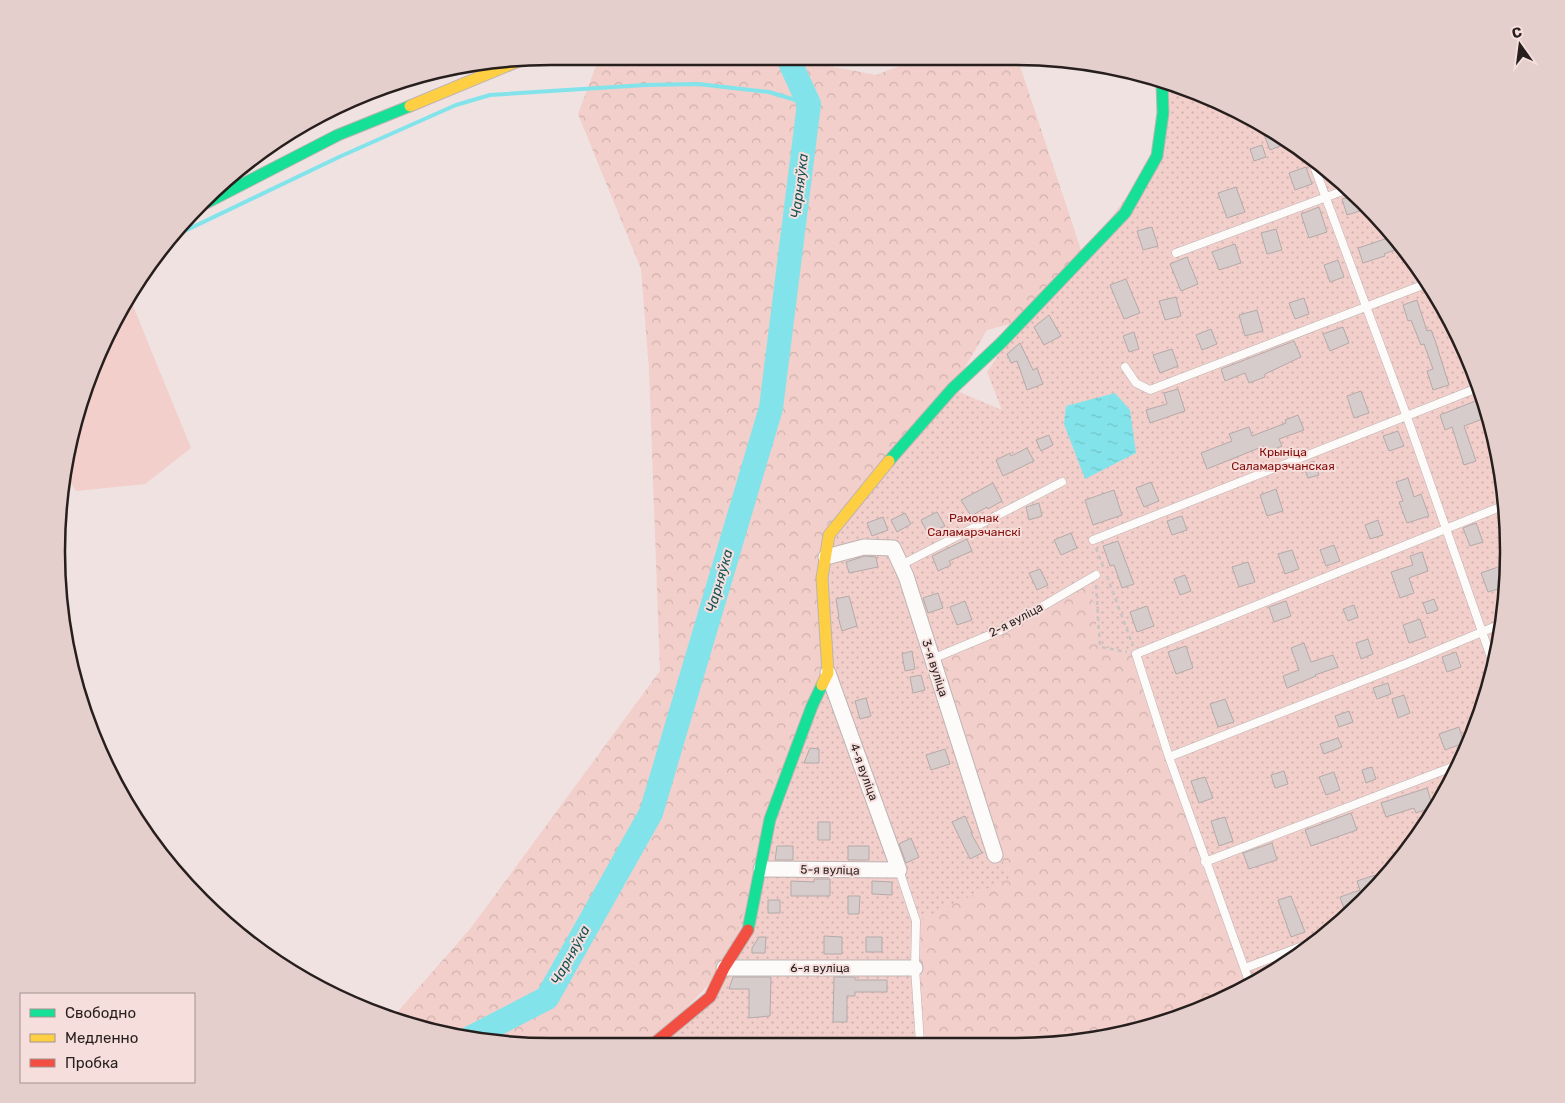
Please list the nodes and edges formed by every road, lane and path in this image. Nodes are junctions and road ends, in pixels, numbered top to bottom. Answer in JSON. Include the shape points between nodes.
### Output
{"nodes":[{"id":1,"x":503,"y":68,"type":"edge"},
{"id":2,"x":1162,"y":89,"type":"edge"},
{"id":3,"x":1315,"y":171,"type":"edge"},
{"id":4,"x":1341,"y":192,"type":"edge"},
{"id":5,"x":219,"y":196,"type":"edge"},
{"id":6,"x":1325,"y":198,"type":"junction"},
{"id":7,"x":1176,"y":253,"type":"dead end"},
{"id":8,"x":1421,"y":286,"type":"edge"},
{"id":9,"x":1366,"y":307,"type":"junction"},
{"id":10,"x":1125,"y":368,"type":"dead end"},
{"id":11,"x":1472,"y":390,"type":"edge"},
{"id":12,"x":1407,"y":417,"type":"junction"},
{"id":13,"x":1062,"y":482,"type":"dead end"},
{"id":14,"x":1498,"y":508,"type":"edge"},
{"id":15,"x":1447,"y":528,"type":"junction"},
{"id":16,"x":1093,"y":540,"type":"joint"},
{"id":17,"x":826,"y":557,"type":"junction"},
{"id":18,"x":901,"y":565,"type":"junction"},
{"id":19,"x":1096,"y":575,"type":"joint"},
{"id":20,"x":1494,"y":627,"type":"edge"},
{"id":21,"x":1482,"y":632,"type":"junction"},
{"id":22,"x":1489,"y":653,"type":"edge"},
{"id":23,"x":1136,"y":654,"type":"junction"},
{"id":24,"x":932,"y":659,"type":"junction"},
{"id":25,"x":828,"y":673,"type":"junction"},
{"id":26,"x":1168,"y":757,"type":"junction"},
{"id":27,"x":1449,"y":768,"type":"edge"},
{"id":28,"x":995,"y":855,"type":"dead end"},
{"id":29,"x":1205,"y":862,"type":"junction"},
{"id":30,"x":761,"y":869,"type":"junction"},
{"id":31,"x":899,"y":870,"type":"junction"},
{"id":32,"x":1292,"y":950,"type":"edge"},
{"id":33,"x":724,"y":968,"type":"junction"},
{"id":34,"x":915,"y":968,"type":"junction"},
{"id":35,"x":1245,"y":968,"type":"junction"},
{"id":36,"x":1248,"y":978,"type":"edge"},
{"id":37,"x":660,"y":1038,"type":"edge"},
{"id":38,"x":920,"y":1038,"type":"edge"}],
"edges":[{"from":1,"to":5,"type":"street","via":[[338,136]]},
{"from":2,"to":17,"type":"street","via":[[1163,114],[1157,156],[1125,213],[919,426],[829,535]]},
{"from":3,"to":6,"type":"lane"},
{"from":4,"to":6,"type":"lane"},
{"from":6,"to":7,"type":"lane"},
{"from":6,"to":9,"type":"lane"},
{"from":8,"to":9,"type":"lane"},
{"from":9,"to":10,"type":"lane","via":[[1150,390],[1136,383]]},
{"from":9,"to":12,"type":"lane"},
{"from":11,"to":12,"type":"lane"},
{"from":12,"to":15,"type":"lane"},
{"from":12,"to":16,"type":"lane"},
{"from":13,"to":18,"type":"lane"},
{"from":14,"to":15,"type":"lane"},
{"from":15,"to":21,"type":"lane"},
{"from":15,"to":23,"type":"lane"},
{"from":16,"to":23,"type":"path"},
{"from":17,"to":18,"type":"street","name":"3-я вуліца","via":[[864,547],[893,548]]},
{"from":17,"to":25,"type":"street","via":[[822,578]]},
{"from":18,"to":24,"type":"street","name":"3-я вуліца"},
{"from":19,"to":23,"type":"path","via":[[1100,647]]},
{"from":19,"to":24,"type":"lane","name":"2-я вуліца","via":[[1004,629]]},
{"from":20,"to":21,"type":"lane"},
{"from":21,"to":22,"type":"lane"},
{"from":21,"to":26,"type":"lane"},
{"from":23,"to":26,"type":"lane"},
{"from":24,"to":28,"type":"street","name":"3-я вуліца"},
{"from":25,"to":30,"type":"street","via":[[812,706],[770,819]]},
{"from":25,"to":31,"type":"street","name":"4-я вуліца"},
{"from":26,"to":29,"type":"lane"},
{"from":27,"to":29,"type":"lane"},
{"from":29,"to":35,"type":"lane"},
{"from":30,"to":31,"type":"street","name":"5-я вуліца"},
{"from":30,"to":33,"type":"street","via":[[748,931]]},
{"from":31,"to":34,"type":"lane","via":[[916,920]]},
{"from":32,"to":35,"type":"lane"},
{"from":33,"to":34,"type":"street","name":"6-я вуліца"},
{"from":33,"to":37,"type":"street","via":[[710,997]]},
{"from":34,"to":38,"type":"lane"},
{"from":35,"to":36,"type":"lane"}]}
